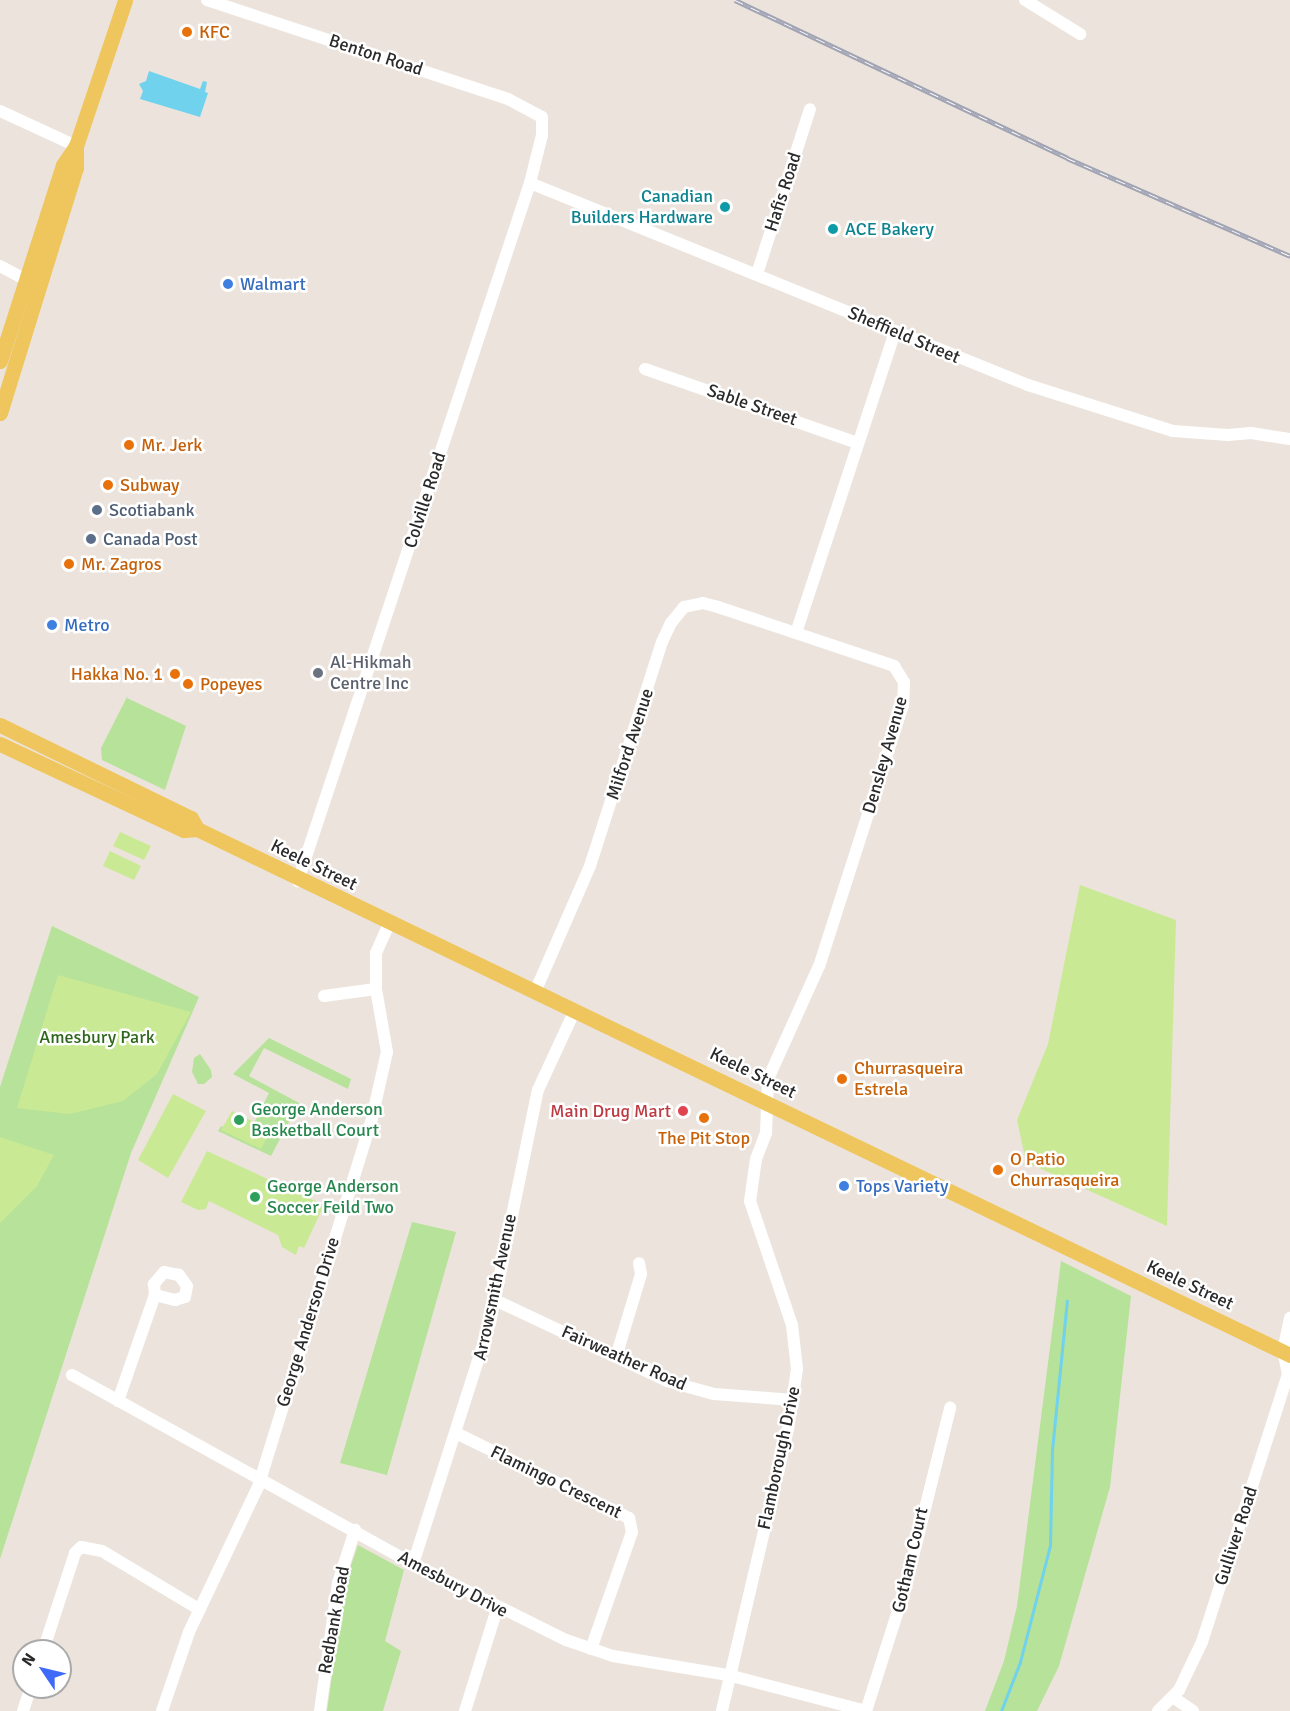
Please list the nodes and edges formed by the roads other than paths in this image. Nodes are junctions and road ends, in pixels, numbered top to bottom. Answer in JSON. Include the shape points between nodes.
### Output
{"nodes":[{"id":1,"x":125,"y":0,"type":"edge"},
{"id":2,"x":207,"y":0,"type":"edge"},
{"id":3,"x":1025,"y":0,"type":"edge"},
{"id":4,"x":1048,"y":5,"type":"edge"},
{"id":5,"x":1080,"y":34,"type":"dead end"},
{"id":6,"x":810,"y":110,"type":"dead end"},
{"id":7,"x":0,"y":111,"type":"edge"},
{"id":8,"x":542,"y":117,"type":"joint"},
{"id":9,"x":76,"y":146,"type":"junction"},
{"id":10,"x":530,"y":183,"type":"junction"},
{"id":11,"x":0,"y":266,"type":"edge"},
{"id":12,"x":757,"y":274,"type":"junction"},
{"id":13,"x":33,"y":283,"type":"junction"},
{"id":14,"x":895,"y":332,"type":"junction"},
{"id":15,"x":0,"y":361,"type":"edge"},
{"id":16,"x":645,"y":369,"type":"dead end"},
{"id":17,"x":0,"y":413,"type":"edge"},
{"id":18,"x":1290,"y":439,"type":"edge"},
{"id":19,"x":857,"y":443,"type":"junction"},
{"id":20,"x":797,"y":630,"type":"junction"},
{"id":21,"x":0,"y":725,"type":"edge"},
{"id":22,"x":0,"y":744,"type":"edge"},
{"id":23,"x":84,"y":765,"type":"junction"},
{"id":24,"x":77,"y":781,"type":"junction"},
{"id":25,"x":197,"y":829,"type":"junction"},
{"id":26,"x":298,"y":881,"type":"junction"},
{"id":27,"x":390,"y":921,"type":"junction"},
{"id":28,"x":376,"y":989,"type":"junction"},
{"id":29,"x":535,"y":992,"type":"junction"},
{"id":30,"x":324,"y":996,"type":"dead end"},
{"id":31,"x":575,"y":1010,"type":"junction"},
{"id":32,"x":768,"y":1102,"type":"junction"},
{"id":33,"x":639,"y":1263,"type":"dead end"},
{"id":34,"x":155,"y":1295,"type":"dead end"},
{"id":35,"x":495,"y":1300,"type":"junction"},
{"id":36,"x":1290,"y":1318,"type":"edge"},
{"id":37,"x":1286,"y":1353,"type":"edge"},
{"id":38,"x":616,"y":1357,"type":"junction"},
{"id":39,"x":72,"y":1375,"type":"dead end"},
{"id":40,"x":793,"y":1400,"type":"junction"},
{"id":41,"x":118,"y":1401,"type":"junction"},
{"id":42,"x":950,"y":1408,"type":"dead end"},
{"id":43,"x":456,"y":1433,"type":"junction"},
{"id":44,"x":260,"y":1477,"type":"junction"},
{"id":45,"x":355,"y":1530,"type":"junction"},
{"id":46,"x":413,"y":1564,"type":"junction"},
{"id":47,"x":497,"y":1609,"type":"junction"},
{"id":48,"x":200,"y":1610,"type":"junction"},
{"id":49,"x":47,"y":1639,"type":"edge"},
{"id":50,"x":591,"y":1649,"type":"junction"},
{"id":51,"x":728,"y":1676,"type":"junction"},
{"id":52,"x":1174,"y":1698,"type":"junction"},
{"id":53,"x":162,"y":1711,"type":"edge"},
{"id":54,"x":320,"y":1711,"type":"edge"},
{"id":55,"x":465,"y":1711,"type":"edge"},
{"id":56,"x":722,"y":1711,"type":"edge"},
{"id":57,"x":866,"y":1711,"type":"edge"},
{"id":58,"x":1158,"y":1711,"type":"edge"},
{"id":59,"x":1193,"y":1711,"type":"edge"}],
"edges":[{"from":1,"to":9,"type":"main road"},
{"from":2,"to":8,"type":"street","name":"Benton Road","via":[[508,99]]},
{"from":3,"to":4,"type":"street"},
{"from":4,"to":5,"type":"street"},
{"from":6,"to":12,"type":"street","name":"Hafis Road"},
{"from":7,"to":9,"type":"street"},
{"from":8,"to":10,"type":"street","name":"Colville Road","via":[[542,135]]},
{"from":9,"to":13,"type":"main road","via":[[76,168]]},
{"from":10,"to":12,"type":"street","name":"Sheffield Street"},
{"from":10,"to":26,"type":"street","name":"Colville Road"},
{"from":11,"to":13,"type":"street"},
{"from":12,"to":14,"type":"street","name":"Sheffield Street"},
{"from":13,"to":15,"type":"main road"},
{"from":13,"to":17,"type":"main road"},
{"from":14,"to":18,"type":"street","name":"Sheffield Street","via":[[1023,383],[1151,425],[1201,434],[1251,433]]},
{"from":14,"to":19,"type":"street"},
{"from":16,"to":19,"type":"street","name":"Sable Street"},
{"from":19,"to":20,"type":"street"},
{"from":20,"to":29,"type":"street","name":"Milford Avenue","via":[[703,603],[684,607],[671,622],[590,866]]},
{"from":20,"to":32,"type":"street","name":"Densley Avenue","via":[[894,666],[905,690],[819,966],[768,1079]]},
{"from":21,"to":23,"type":"main road","name":"Keele Street"},
{"from":22,"to":24,"type":"main road","name":"Keele Street"},
{"from":23,"to":24,"type":"main road"},
{"from":23,"to":25,"type":"main road","name":"Keele Street","via":[[192,818]]},
{"from":24,"to":25,"type":"main road","name":"Keele Street","via":[[184,830]]},
{"from":25,"to":26,"type":"main road","name":"Keele Street"},
{"from":26,"to":27,"type":"main road","name":"Keele Street"},
{"from":27,"to":28,"type":"street","name":"George Anderson Drive","via":[[376,953]]},
{"from":27,"to":29,"type":"main road","name":"Keele Street"},
{"from":28,"to":30,"type":"street"},
{"from":28,"to":44,"type":"street","name":"George Anderson Drive","via":[[384,1022],[385,1070]]},
{"from":29,"to":31,"type":"main road","name":"Keele Street"},
{"from":31,"to":32,"type":"main road","name":"Keele Street"},
{"from":31,"to":35,"type":"street","name":"Arrowsmith Avenue","via":[[538,1090],[530,1119]]},
{"from":32,"to":37,"type":"main road","name":"Keele Street"},
{"from":32,"to":40,"type":"street","name":"Flamborough Drive","via":[[750,1201],[792,1325],[797,1369]]},
{"from":33,"to":38,"type":"street","via":[[641,1274]]},
{"from":34,"to":41,"type":"street"},
{"from":35,"to":38,"type":"street","name":"Fairweather Road"},
{"from":35,"to":43,"type":"street","name":"Arrowsmith Avenue"},
{"from":36,"to":37,"type":"street","name":"Gulliver Road"},
{"from":37,"to":52,"type":"street","name":"Gulliver Road","via":[[1288,1374],[1195,1661]]},
{"from":38,"to":40,"type":"street","name":"Fairweather Road","via":[[667,1381],[714,1394]]},
{"from":39,"to":41,"type":"street","name":"Amesbury Drive"},
{"from":40,"to":51,"type":"street","name":"Flamborough Drive"},
{"from":41,"to":44,"type":"street","name":"Amesbury Drive"},
{"from":42,"to":57,"type":"street","name":"Gotham Court","via":[[905,1589]]},
{"from":43,"to":46,"type":"street","name":"Arrowsmith Avenue"},
{"from":43,"to":50,"type":"street","name":"Flamingo Crescent","via":[[629,1518],[632,1532]]},
{"from":44,"to":45,"type":"street","name":"Amesbury Drive"},
{"from":44,"to":48,"type":"street","name":"George Anderson Drive"},
{"from":45,"to":46,"type":"street","name":"Amesbury Drive"},
{"from":45,"to":54,"type":"street","name":"Redbank Road","via":[[338,1583]]},
{"from":46,"to":47,"type":"street","name":"Amesbury Drive"},
{"from":47,"to":50,"type":"street","name":"Amesbury Drive"},
{"from":47,"to":55,"type":"street"},
{"from":48,"to":49,"type":"street","via":[[102,1551],[81,1547],[75,1553]]},
{"from":48,"to":53,"type":"street","name":"George Anderson Drive"},
{"from":50,"to":51,"type":"street","name":"Amesbury Drive"},
{"from":51,"to":56,"type":"street","name":"Flamborough Drive"},
{"from":51,"to":57,"type":"street","name":"Amesbury Drive"},
{"from":52,"to":58,"type":"street","name":"Gulliver Road"},
{"from":52,"to":59,"type":"street"}]}
